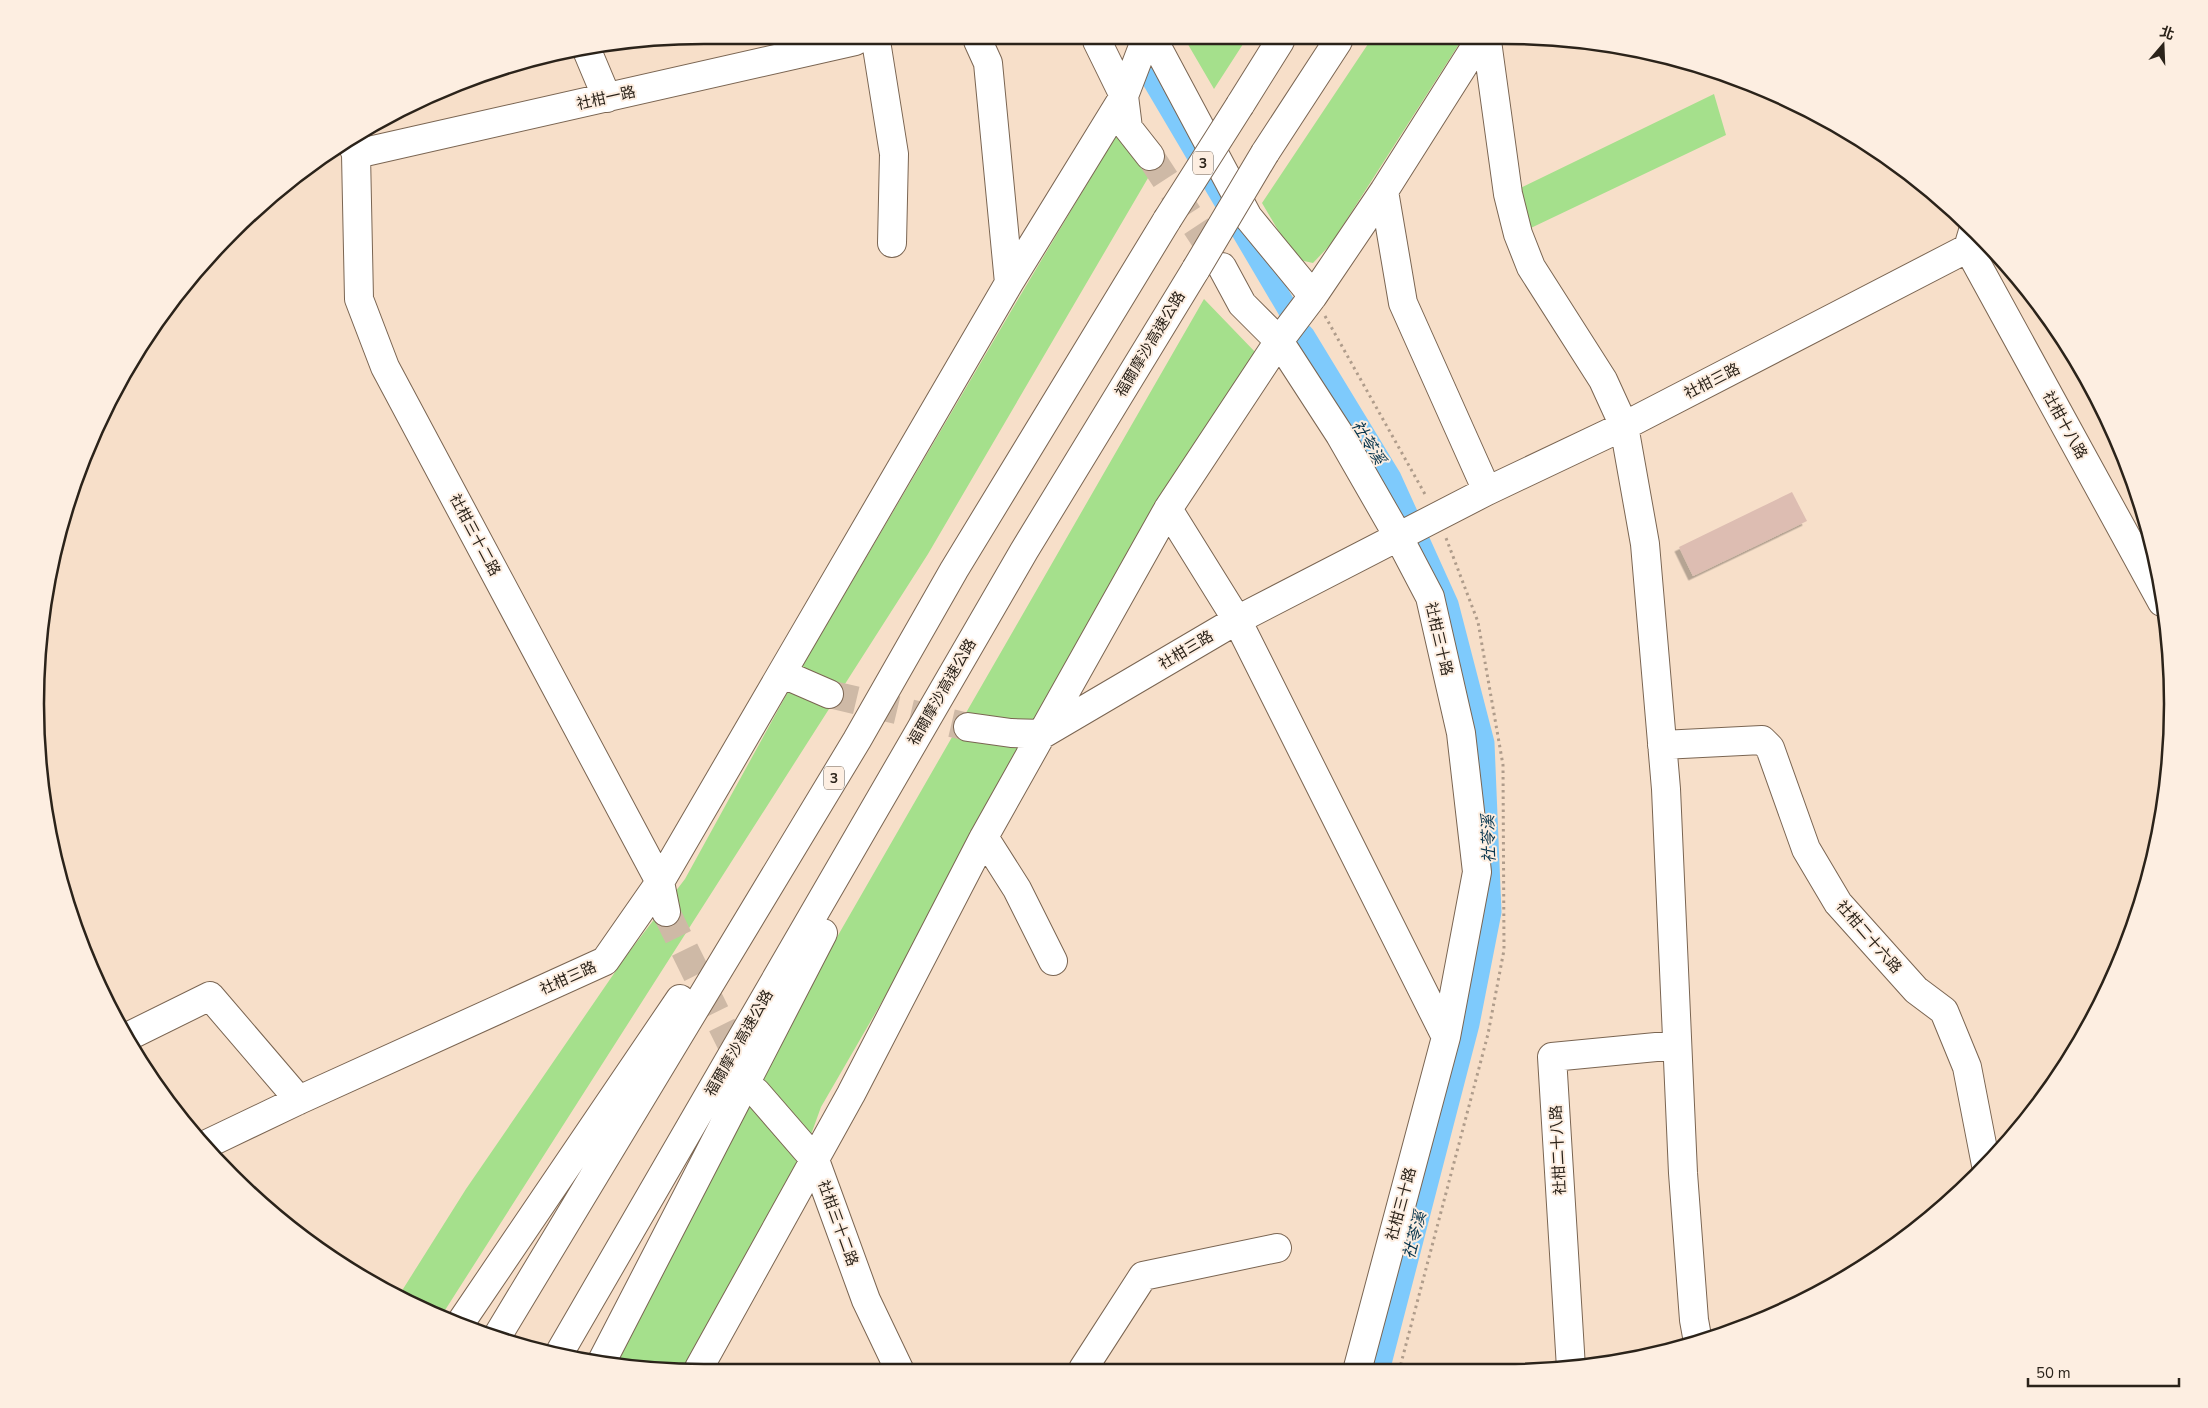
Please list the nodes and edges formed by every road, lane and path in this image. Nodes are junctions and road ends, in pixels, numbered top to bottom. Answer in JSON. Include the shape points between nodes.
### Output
{"nodes":[{"id":1,"x":842,"y":44,"type":"edge"},
{"id":2,"x":876,"y":44,"type":"edge"},
{"id":3,"x":979,"y":44,"type":"edge"},
{"id":4,"x":1099,"y":44,"type":"edge"},
{"id":5,"x":1144,"y":44,"type":"edge"},
{"id":6,"x":1156,"y":44,"type":"edge"},
{"id":7,"x":1278,"y":44,"type":"edge"},
{"id":8,"x":1336,"y":44,"type":"edge"},
{"id":9,"x":1476,"y":44,"type":"edge"},
{"id":10,"x":1487,"y":44,"type":"edge"},
{"id":11,"x":588,"y":54,"type":"edge"},
{"id":12,"x":1124,"y":96,"type":"junction"},
{"id":13,"x":607,"y":98,"type":"junction"},
{"id":14,"x":353,"y":147,"type":"edge"},
{"id":15,"x":1150,"y":156,"type":"tunnel mouth"},
{"id":16,"x":1384,"y":191,"type":"junction"},
{"id":17,"x":1971,"y":240,"type":"edge"},
{"id":18,"x":892,"y":243,"type":"dead end"},
{"id":19,"x":1222,"y":267,"type":"tunnel mouth"},
{"id":20,"x":1010,"y":283,"type":"junction"},
{"id":21,"x":1313,"y":296,"type":"junction"},
{"id":22,"x":1279,"y":341,"type":"junction"},
{"id":23,"x":1624,"y":426,"type":"junction"},
{"id":24,"x":1487,"y":491,"type":"junction"},
{"id":25,"x":1168,"y":509,"type":"junction"},
{"id":26,"x":1437,"y":516,"type":"junction"},
{"id":27,"x":1398,"y":536,"type":"junction"},
{"id":28,"x":2154,"y":587,"type":"edge"},
{"id":29,"x":986,"y":616,"type":"junction"},
{"id":30,"x":1237,"y":620,"type":"junction"},
{"id":31,"x":783,"y":674,"type":"junction"},
{"id":32,"x":829,"y":694,"type":"tunnel mouth"},
{"id":33,"x":968,"y":727,"type":"tunnel mouth"},
{"id":34,"x":1043,"y":734,"type":"junction"},
{"id":35,"x":857,"y":740,"type":"junction"},
{"id":36,"x":1662,"y":745,"type":"junction"},
{"id":37,"x":984,"y":837,"type":"junction"},
{"id":38,"x":660,"y":882,"type":"junction"},
{"id":39,"x":666,"y":912,"type":"tunnel mouth"},
{"id":40,"x":1053,"y":961,"type":"dead end"},
{"id":41,"x":132,"y":1034,"type":"edge"},
{"id":42,"x":1446,"y":1037,"type":"junction"},
{"id":43,"x":1677,"y":1045,"type":"junction"},
{"id":44,"x":756,"y":1092,"type":"tunnel mouth"},
{"id":45,"x":299,"y":1100,"type":"junction"},
{"id":46,"x":211,"y":1142,"type":"edge"},
{"id":47,"x":1984,"y":1156,"type":"edge"},
{"id":48,"x":815,"y":1160,"type":"junction"},
{"id":49,"x":1277,"y":1248,"type":"dead end"},
{"id":50,"x":463,"y":1319,"type":"edge"},
{"id":51,"x":500,"y":1332,"type":"edge"},
{"id":52,"x":1697,"y":1335,"type":"edge"},
{"id":53,"x":562,"y":1349,"type":"edge"},
{"id":54,"x":604,"y":1357,"type":"edge"},
{"id":55,"x":1571,"y":1361,"type":"edge"},
{"id":56,"x":701,"y":1364,"type":"edge"},
{"id":57,"x":897,"y":1364,"type":"edge"},
{"id":58,"x":1087,"y":1364,"type":"edge"},
{"id":59,"x":1359,"y":1364,"type":"edge"}],
"edges":[{"from":1,"to":13,"type":"main road","name":"社柑一路"},
{"from":2,"to":18,"type":"main road","via":[[894,154]]},
{"from":3,"to":20,"type":"main road","via":[[988,63]]},
{"from":4,"to":12,"type":"main road"},
{"from":5,"to":12,"type":"main road","name":"社柑三路"},
{"from":6,"to":21,"type":"main road","via":[[1248,217]]},
{"from":7,"to":35,"type":"main road","number":"3","bridge":true,"via":[[954,570]]},
{"from":8,"to":29,"type":"main road","name":"福爾摩沙高速公路","bridge":true,"via":[[1265,153]]},
{"from":9,"to":16,"type":"main road"},
{"from":10,"to":23,"type":"main road","via":[[1508,194],[1518,234],[1531,267],[1603,380]]},
{"from":11,"to":13,"type":"main road"},
{"from":12,"to":15,"type":"main road","via":[[1128,128]]},
{"from":12,"to":20,"type":"main road","name":"社柑三路"},
{"from":13,"to":14,"type":"main road","name":"社柑一路"},
{"from":14,"to":38,"type":"main road","name":"社柑三十二路","via":[[359,299],[385,367]]},
{"from":16,"to":21,"type":"main road"},
{"from":16,"to":24,"type":"main road","via":[[1404,302]]},
{"from":17,"to":23,"type":"main road","name":"社柑三路"},
{"from":17,"to":28,"type":"main road","name":"社柑十八路"},
{"from":19,"to":22,"type":"main road","name":"社柑三十路","via":[[1242,304]]},
{"from":20,"to":31,"type":"main road","name":"社柑三路"},
{"from":21,"to":22,"type":"main road"},
{"from":21,"to":26,"type":"path"},
{"from":22,"to":25,"type":"main road"},
{"from":22,"to":27,"type":"main road","name":"社柑三十路","via":[[1340,435]]},
{"from":23,"to":24,"type":"main road","name":"社柑三路"},
{"from":23,"to":36,"type":"main road","via":[[1645,544]]},
{"from":24,"to":26,"type":"main road","name":"社柑三路"},
{"from":25,"to":30,"type":"main road"},
{"from":25,"to":34,"type":"main road"},
{"from":26,"to":27,"type":"main road","name":"社柑三路"},
{"from":27,"to":30,"type":"main road","name":"社柑三路"},
{"from":27,"to":42,"type":"main road","name":"社柑三十路","via":[[1430,597],[1460,733],[1477,872]]},
{"from":29,"to":53,"type":"main road","name":"福爾摩沙高速公路"},
{"from":29,"to":54,"type":"main road"},
{"from":30,"to":34,"type":"main road","name":"社柑三路"},
{"from":30,"to":42,"type":"main road"},
{"from":31,"to":32,"type":"main road"},
{"from":31,"to":38,"type":"main road","name":"社柑三路"},
{"from":33,"to":34,"type":"main road"},
{"from":34,"to":37,"type":"main road"},
{"from":35,"to":50,"type":"main road"},
{"from":35,"to":51,"type":"main road","number":"3"},
{"from":36,"to":43,"type":"main road"},
{"from":36,"to":47,"type":"main road","name":"社柑二十六路","via":[[1762,740],[1770,748],[1806,849],[1838,904],[1916,990],[1944,1011],[1967,1067]]},
{"from":37,"to":40,"type":"main road","via":[[1017,889]]},
{"from":37,"to":48,"type":"main road"},
{"from":38,"to":39,"type":"main road","name":"社柑三十二路"},
{"from":38,"to":45,"type":"main road","name":"社柑三路","via":[[605,961]]},
{"from":41,"to":45,"type":"main road","via":[[210,996]]},
{"from":42,"to":59,"type":"main road","name":"社柑三十路"},
{"from":43,"to":52,"type":"main road"},
{"from":43,"to":55,"type":"main road","name":"社柑二十八路","via":[[1552,1056]]},
{"from":44,"to":48,"type":"main road","name":"社柑三十二路"},
{"from":45,"to":46,"type":"main road","name":"社柑三路"},
{"from":48,"to":56,"type":"main road"},
{"from":48,"to":57,"type":"main road","name":"社柑三十二路","via":[[866,1300]]},
{"from":49,"to":58,"type":"main road","via":[[1143,1276]]}]}
